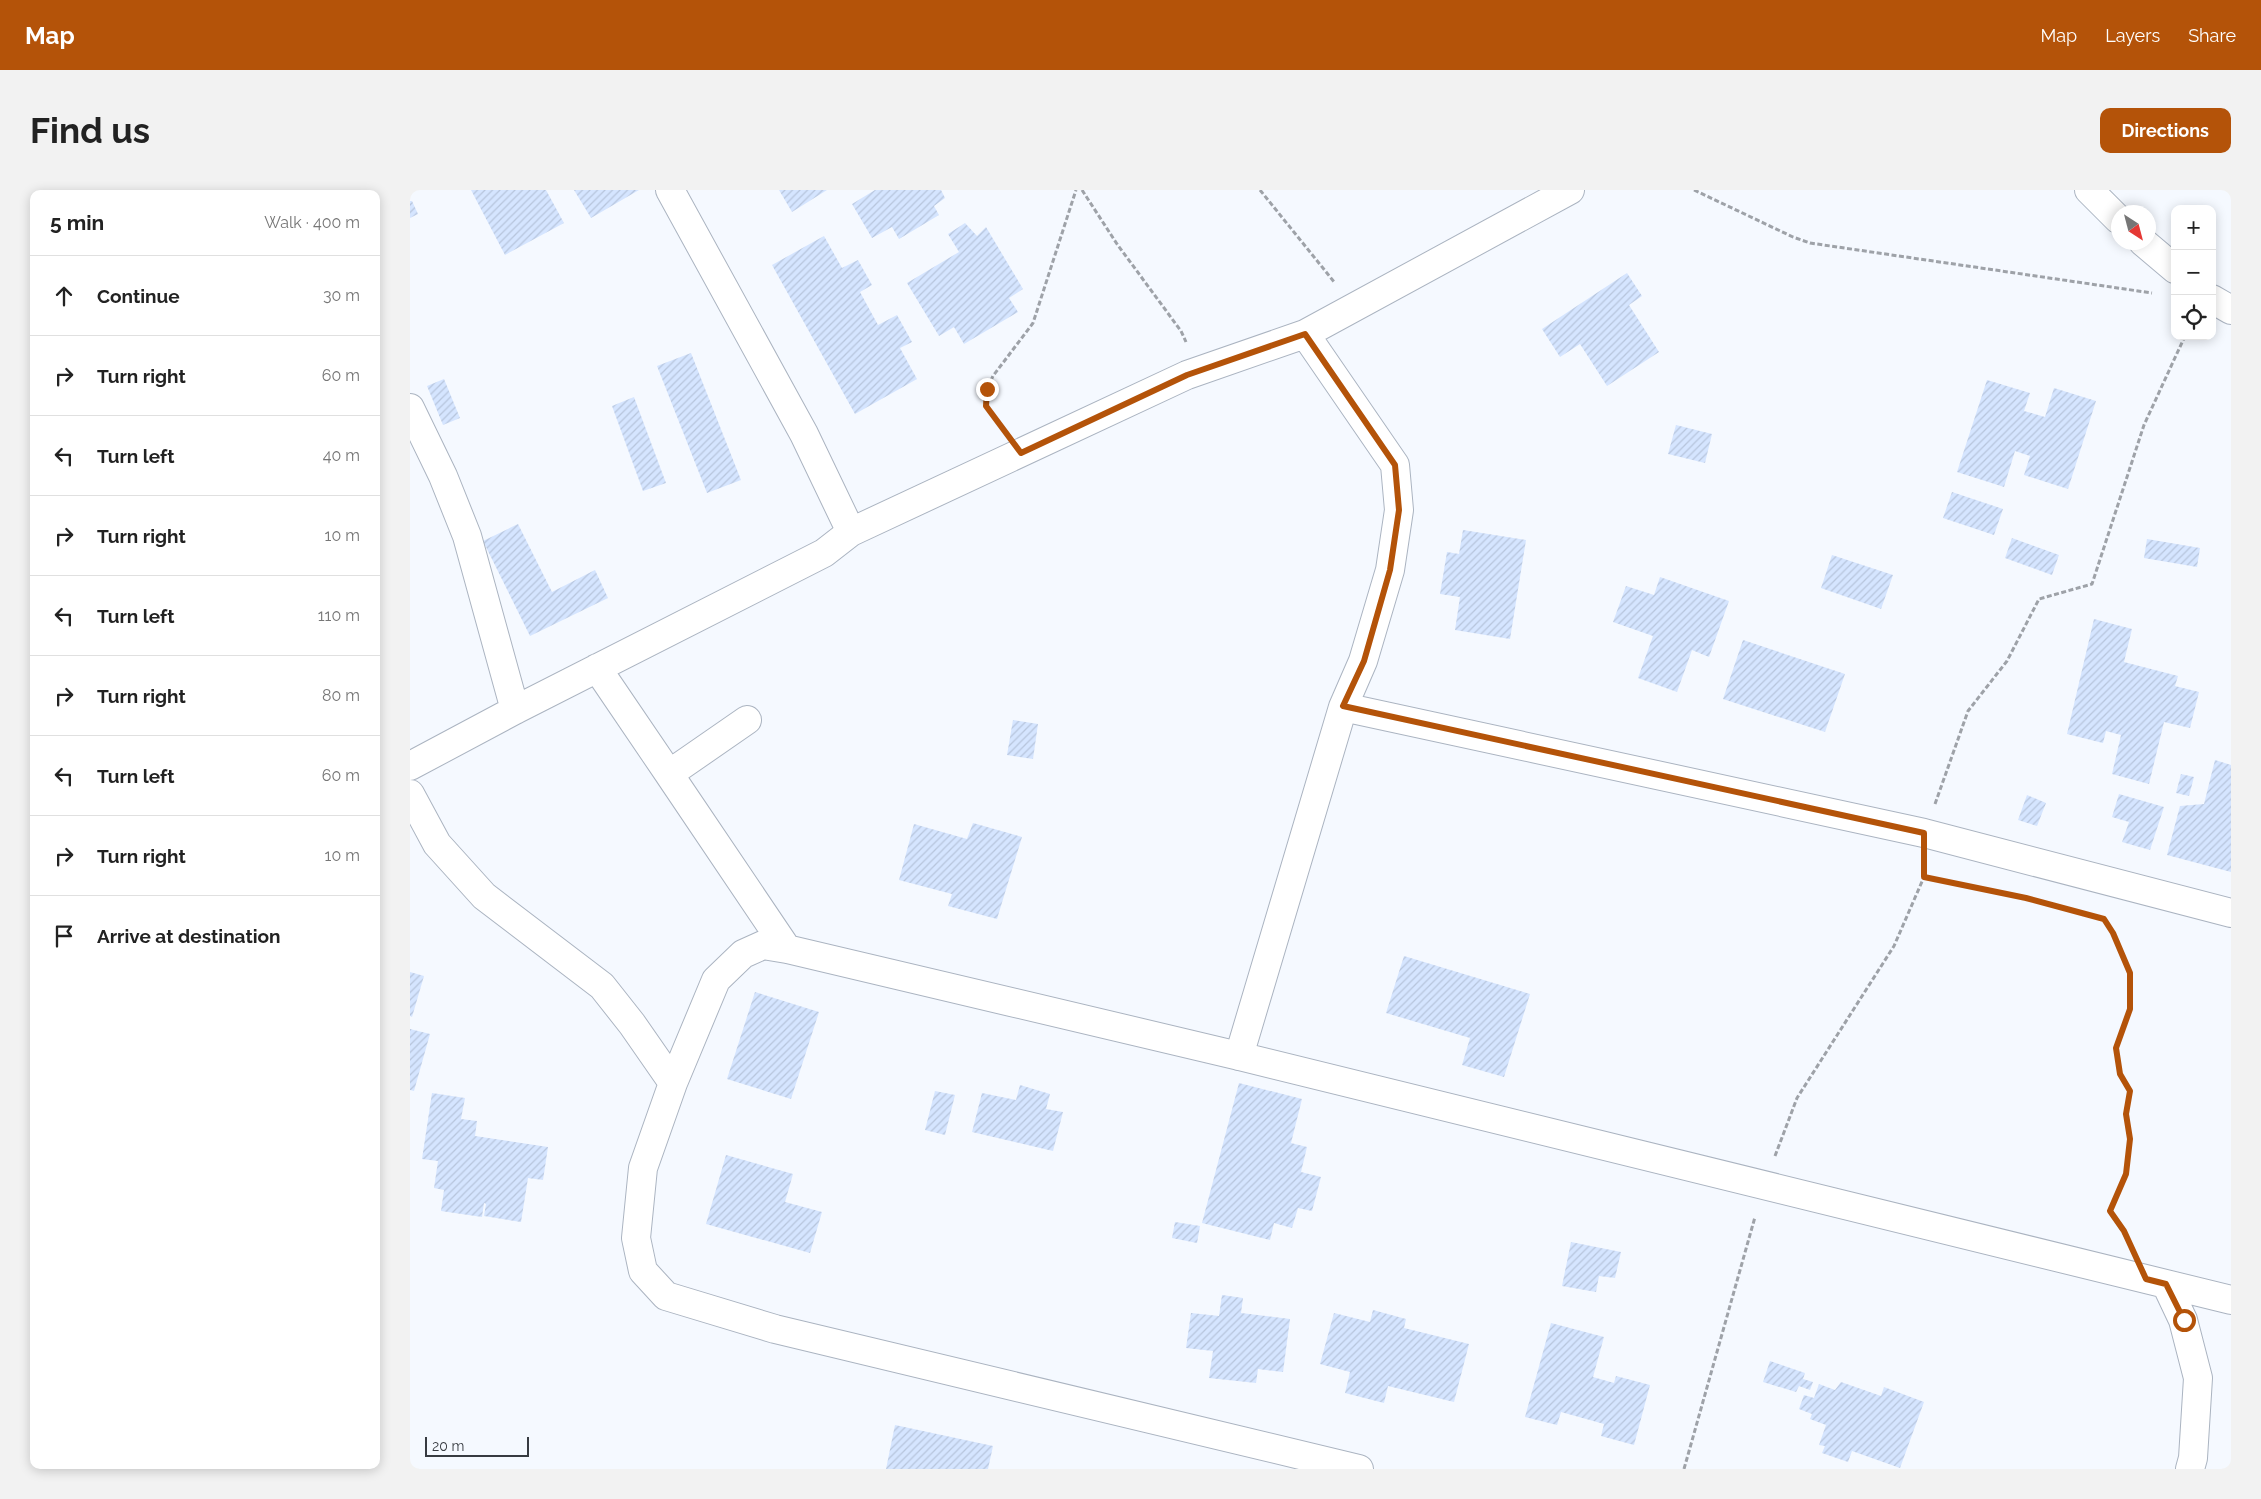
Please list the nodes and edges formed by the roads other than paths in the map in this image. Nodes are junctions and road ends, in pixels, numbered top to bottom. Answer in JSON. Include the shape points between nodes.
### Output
{"nodes":[{"id":1,"x":670,"y":190,"type":"edge"},
{"id":2,"x":1570,"y":190,"type":"edge"},
{"id":3,"x":2090,"y":190,"type":"edge"},
{"id":4,"x":2111,"y":212,"type":"edge"},
{"id":5,"x":2153,"y":250,"type":"edge"},
{"id":6,"x":2171,"y":266,"type":"edge"},
{"id":7,"x":2216,"y":301,"type":"edge"},
{"id":8,"x":2231,"y":310,"type":"edge"},
{"id":9,"x":1305,"y":334,"type":"junction"},
{"id":10,"x":410,"y":408,"type":"edge"},
{"id":11,"x":851,"y":532,"type":"junction"},
{"id":12,"x":597,"y":668,"type":"junction"},
{"id":13,"x":1343,"y":706,"type":"junction"},
{"id":14,"x":515,"y":710,"type":"junction"},
{"id":15,"x":747,"y":720,"type":"dead end"},
{"id":16,"x":410,"y":766,"type":"edge"},
{"id":17,"x":669,"y":774,"type":"junction"},
{"id":18,"x":410,"y":794,"type":"edge"},
{"id":19,"x":2231,"y":913,"type":"edge"},
{"id":20,"x":787,"y":949,"type":"junction"},
{"id":21,"x":1239,"y":1056,"type":"junction"},
{"id":22,"x":673,"y":1083,"type":"junction"},
{"id":23,"x":2156,"y":1281,"type":"junction"},
{"id":24,"x":2231,"y":1300,"type":"edge"},
{"id":25,"x":1358,"y":1469,"type":"edge"},
{"id":26,"x":2190,"y":1469,"type":"edge"}],
"edges":[{"from":1,"to":11,"type":"street","via":[[804,434]]},
{"from":2,"to":9,"type":"street"},
{"from":3,"to":4,"type":"street"},
{"from":5,"to":6,"type":"street"},
{"from":7,"to":8,"type":"street"},
{"from":9,"to":11,"type":"street","via":[[1187,375]]},
{"from":9,"to":13,"type":"street","via":[[1395,465],[1399,510],[1390,570],[1364,661]]},
{"from":10,"to":14,"type":"street","via":[[467,536]]},
{"from":11,"to":12,"type":"street","via":[[824,553]]},
{"from":12,"to":14,"type":"street"},
{"from":12,"to":17,"type":"street"},
{"from":13,"to":19,"type":"street","via":[[1924,833]]},
{"from":13,"to":21,"type":"street"},
{"from":14,"to":16,"type":"street"},
{"from":15,"to":17,"type":"street"},
{"from":17,"to":20,"type":"street"},
{"from":18,"to":22,"type":"street","via":[[437,844],[484,896],[602,986]]},
{"from":20,"to":21,"type":"street"},
{"from":20,"to":22,"type":"street","via":[[763,945],[743,954],[716,980]]},
{"from":21,"to":23,"type":"street"},
{"from":22,"to":25,"type":"street","via":[[643,1168],[636,1238],[643,1271],[666,1296],[775,1329]]},
{"from":23,"to":24,"type":"street"},
{"from":23,"to":26,"type":"street","via":[[2184,1320],[2198,1378]]}]}
